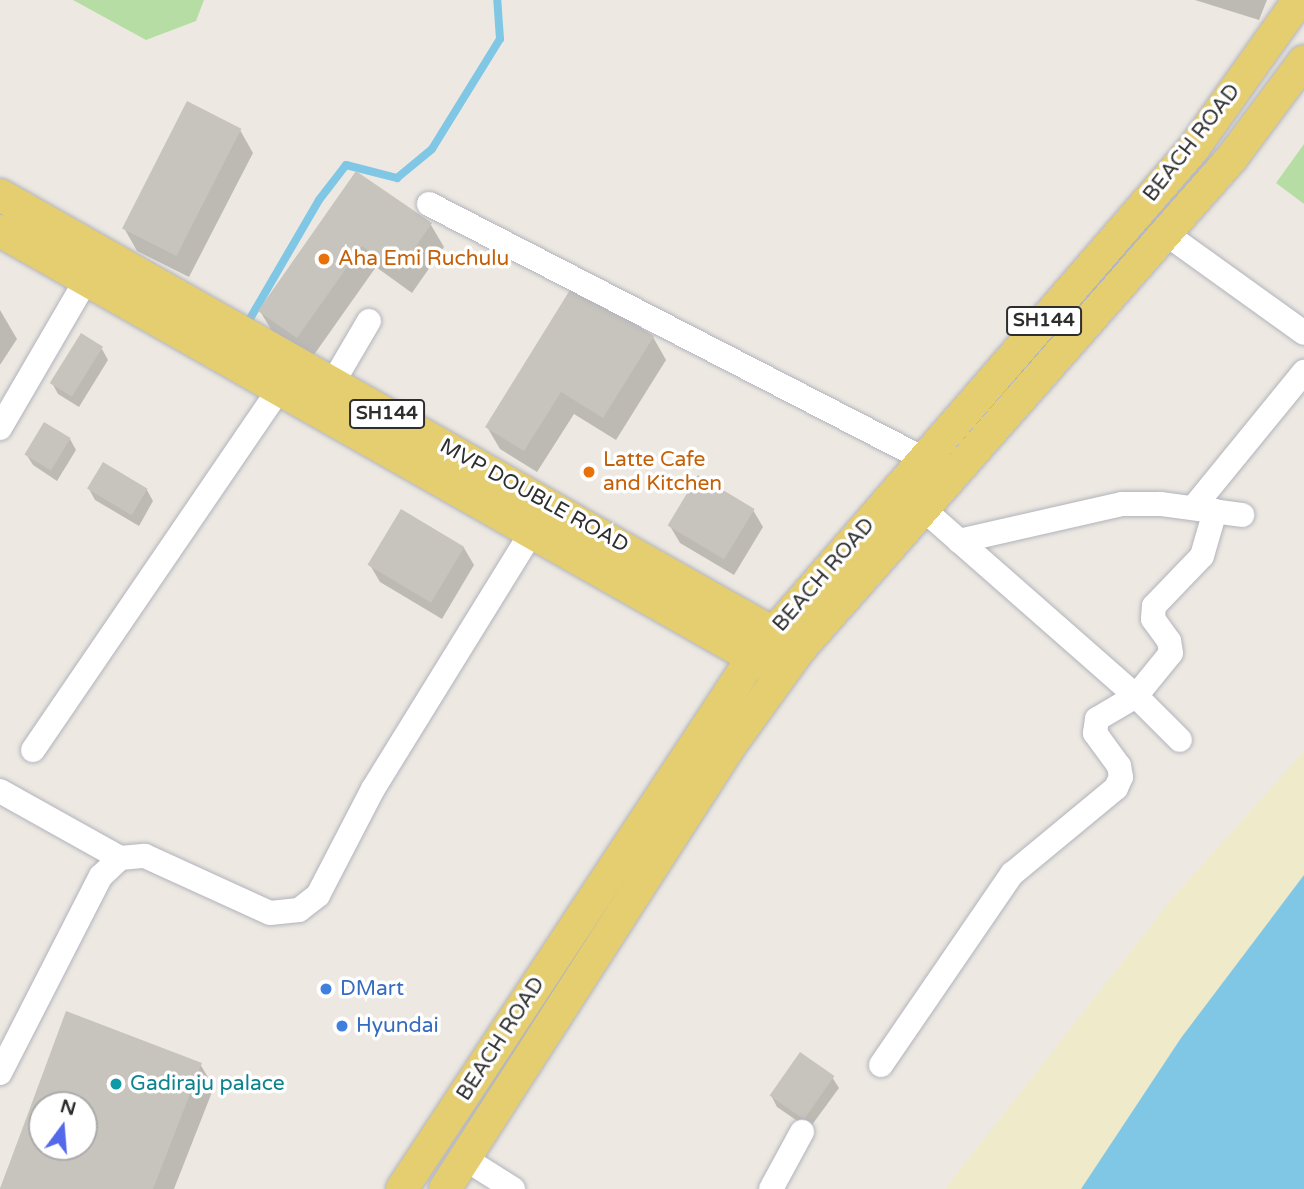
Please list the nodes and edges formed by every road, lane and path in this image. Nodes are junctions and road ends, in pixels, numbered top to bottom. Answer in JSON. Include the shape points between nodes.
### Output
{"nodes":[{"id":1,"x":1299,"y":0,"type":"edge"},
{"id":2,"x":1304,"y":61,"type":"edge"},
{"id":3,"x":0,"y":195,"type":"edge"},
{"id":4,"x":429,"y":204,"type":"dead end"},
{"id":5,"x":0,"y":231,"type":"edge"},
{"id":6,"x":1165,"y":233,"type":"junction"},
{"id":7,"x":101,"y":253,"type":"junction"},
{"id":8,"x":85,"y":281,"type":"junction"},
{"id":9,"x":369,"y":321,"type":"dead end"},
{"id":10,"x":1304,"y":333,"type":"edge"},
{"id":11,"x":1304,"y":372,"type":"edge"},
{"id":12,"x":332,"y":384,"type":"junction"},
{"id":13,"x":279,"y":390,"type":"junction"},
{"id":14,"x":0,"y":428,"type":"edge"},
{"id":15,"x":924,"y":459,"type":"junction"},
{"id":16,"x":923,"y":509,"type":"junction"},
{"id":17,"x":1204,"y":510,"type":"junction"},
{"id":18,"x":1242,"y":515,"type":"dead end"},
{"id":19,"x":532,"y":532,"type":"junction"},
{"id":20,"x":959,"y":541,"type":"junction"},
{"id":21,"x":787,"y":640,"type":"junction"},
{"id":22,"x":753,"y":657,"type":"junction"},
{"id":23,"x":782,"y":675,"type":"junction"},
{"id":24,"x":1136,"y":696,"type":"junction"},
{"id":25,"x":1180,"y":740,"type":"dead end"},
{"id":26,"x":33,"y":750,"type":"dead end"},
{"id":27,"x":0,"y":791,"type":"edge"},
{"id":28,"x":120,"y":858,"type":"junction"},
{"id":29,"x":881,"y":1065,"type":"dead end"},
{"id":30,"x":0,"y":1073,"type":"edge"},
{"id":31,"x":802,"y":1132,"type":"dead end"},
{"id":32,"x":464,"y":1158,"type":"junction"},
{"id":33,"x":402,"y":1189,"type":"edge"},
{"id":34,"x":445,"y":1189,"type":"edge"},
{"id":35,"x":513,"y":1189,"type":"edge"},
{"id":36,"x":771,"y":1189,"type":"edge"}],
"edges":[{"from":1,"to":15,"type":"main road","name":"BEACH ROAD","number":"SH144","via":[[1193,149]]},
{"from":2,"to":6,"type":"main road","name":"BEACH ROAD","number":"SH144","via":[[1231,159]]},
{"from":3,"to":7,"type":"main road","name":"MVP DOUBLE ROAD","number":"SH144"},
{"from":4,"to":15,"type":"street"},
{"from":5,"to":8,"type":"main road","name":"MVP DOUBLE ROAD","number":"SH144"},
{"from":6,"to":10,"type":"street"},
{"from":6,"to":16,"type":"main road","name":"BEACH ROAD","number":"SH144"},
{"from":7,"to":8,"type":"street"},
{"from":7,"to":12,"type":"main road","name":"MVP DOUBLE ROAD","number":"SH144"},
{"from":8,"to":13,"type":"main road","name":"MVP DOUBLE ROAD","number":"SH144"},
{"from":8,"to":14,"type":"street"},
{"from":9,"to":12,"type":"street"},
{"from":11,"to":17,"type":"street"},
{"from":12,"to":21,"type":"main road","name":"MVP DOUBLE ROAD","number":"SH144"},
{"from":13,"to":19,"type":"main road","name":"MVP DOUBLE ROAD","number":"SH144"},
{"from":13,"to":26,"type":"street"},
{"from":15,"to":21,"type":"main road","name":"BEACH ROAD","number":"SH144"},
{"from":16,"to":20,"type":"street"},
{"from":16,"to":21,"type":"main road","name":"BEACH ROAD","number":"SH144"},
{"from":17,"to":18,"type":"street"},
{"from":17,"to":20,"type":"street","via":[[1122,504]]},
{"from":17,"to":24,"type":"street","via":[[1202,556],[1154,606],[1153,619],[1169,641],[1171,653]]},
{"from":19,"to":22,"type":"main road","name":"MVP DOUBLE ROAD","number":"SH144"},
{"from":19,"to":28,"type":"street","via":[[373,789],[318,895],[299,910],[270,913],[145,856]]},
{"from":20,"to":24,"type":"street"},
{"from":21,"to":22,"type":"main road","name":"BEACH ROAD","number":"SH144"},
{"from":21,"to":23,"type":"main road","name":"BEACH ROAD","number":"SH144"},
{"from":22,"to":23,"type":"main road","number":"SH144"},
{"from":22,"to":33,"type":"main road","name":"BEACH ROAD"},
{"from":23,"to":32,"type":"main road","name":"BEACH ROAD","via":[[730,746]]},
{"from":24,"to":25,"type":"street"},
{"from":24,"to":29,"type":"street","via":[[1097,719],[1095,733],[1119,766],[1116,788],[1012,874]]},
{"from":27,"to":28,"type":"street"},
{"from":28,"to":30,"type":"street","via":[[101,876]]},
{"from":31,"to":36,"type":"street"},
{"from":32,"to":34,"type":"main road","name":"BEACH ROAD"},
{"from":32,"to":35,"type":"street"}]}
